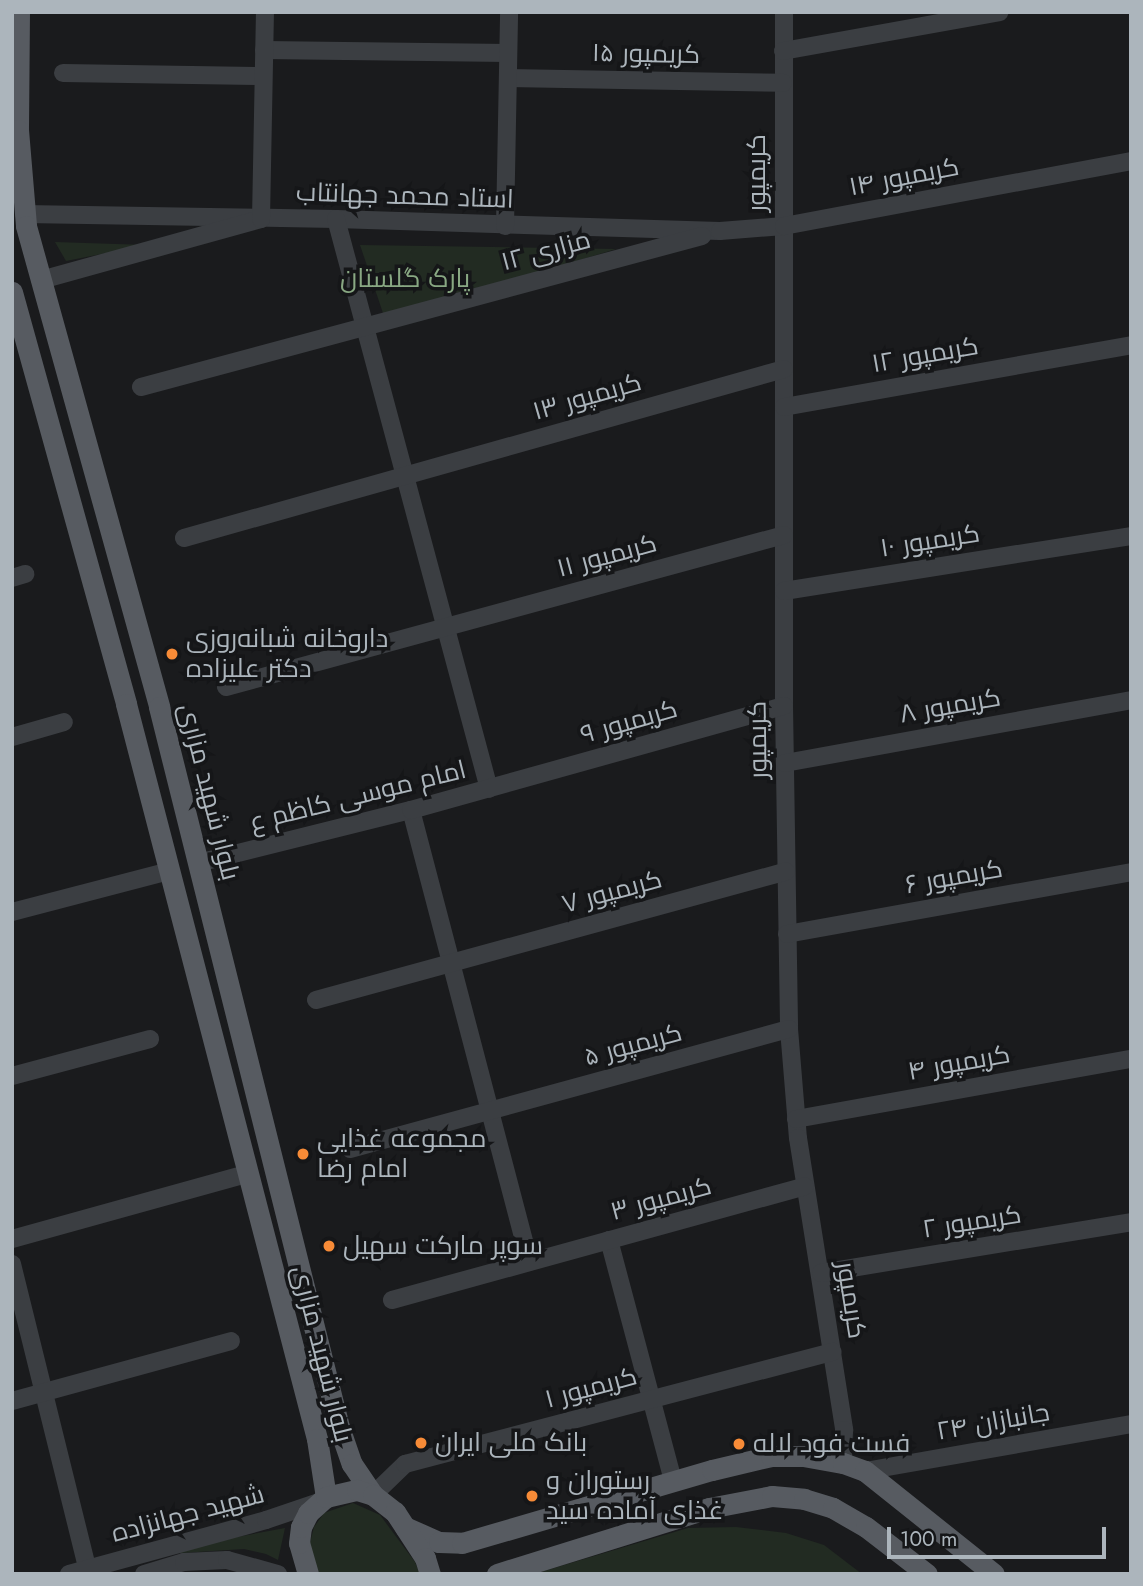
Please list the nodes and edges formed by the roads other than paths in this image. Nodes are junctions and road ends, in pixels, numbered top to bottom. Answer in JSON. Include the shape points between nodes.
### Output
{"nodes":[{"id":1,"x":19,"y":12,"type":"edge"},
{"id":2,"x":265,"y":12,"type":"edge"},
{"id":3,"x":509,"y":12,"type":"edge"},
{"id":4,"x":784,"y":12,"type":"edge"},
{"id":5,"x":1000,"y":12,"type":"edge"},
{"id":6,"x":264,"y":50,"type":"junction"},
{"id":7,"x":783,"y":51,"type":"junction"},
{"id":8,"x":509,"y":53,"type":"junction"},
{"id":9,"x":63,"y":73,"type":"dead end"},
{"id":10,"x":263,"y":76,"type":"junction"},
{"id":11,"x":508,"y":78,"type":"junction"},
{"id":12,"x":783,"y":83,"type":"junction"},
{"id":13,"x":1131,"y":161,"type":"edge"},
{"id":14,"x":24,"y":214,"type":"junction"},
{"id":15,"x":261,"y":219,"type":"junction"},
{"id":16,"x":336,"y":219,"type":"junction"},
{"id":17,"x":505,"y":226,"type":"junction"},
{"id":18,"x":784,"y":226,"type":"junction"},
{"id":19,"x":720,"y":231,"type":"junction"},
{"id":20,"x":41,"y":280,"type":"junction"},
{"id":21,"x":12,"y":292,"type":"edge"},
{"id":22,"x":365,"y":328,"type":"junction"},
{"id":23,"x":1131,"y":345,"type":"edge"},
{"id":24,"x":784,"y":369,"type":"junction"},
{"id":25,"x":141,"y":387,"type":"dead end"},
{"id":26,"x":784,"y":407,"type":"junction"},
{"id":27,"x":404,"y":476,"type":"junction"},
{"id":28,"x":784,"y":535,"type":"junction"},
{"id":29,"x":1131,"y":536,"type":"edge"},
{"id":30,"x":184,"y":538,"type":"dead end"},
{"id":31,"x":784,"y":591,"type":"junction"},
{"id":32,"x":444,"y":628,"type":"junction"},
{"id":33,"x":226,"y":687,"type":"dead end"},
{"id":34,"x":1128,"y":701,"type":"edge"},
{"id":35,"x":784,"y":706,"type":"junction"},
{"id":36,"x":64,"y":722,"type":"dead end"},
{"id":37,"x":12,"y":737,"type":"edge"},
{"id":38,"x":785,"y":763,"type":"junction"},
{"id":39,"x":489,"y":789,"type":"junction"},
{"id":40,"x":411,"y":810,"type":"junction"},
{"id":41,"x":198,"y":863,"type":"junction"},
{"id":42,"x":169,"y":871,"type":"junction"},
{"id":43,"x":786,"y":871,"type":"junction"},
{"id":44,"x":1131,"y":872,"type":"edge"},
{"id":45,"x":12,"y":912,"type":"edge"},
{"id":46,"x":787,"y":934,"type":"junction"},
{"id":47,"x":451,"y":963,"type":"junction"},
{"id":48,"x":316,"y":1000,"type":"dead end"},
{"id":49,"x":789,"y":1029,"type":"junction"},
{"id":50,"x":150,"y":1039,"type":"dead end"},
{"id":51,"x":1131,"y":1059,"type":"edge"},
{"id":52,"x":12,"y":1076,"type":"edge"},
{"id":53,"x":491,"y":1111,"type":"junction"},
{"id":54,"x":796,"y":1119,"type":"junction"},
{"id":55,"x":350,"y":1149,"type":"dead end"},
{"id":56,"x":247,"y":1174,"type":"junction"},
{"id":57,"x":805,"y":1186,"type":"junction"},
{"id":58,"x":1131,"y":1222,"type":"edge"},
{"id":59,"x":12,"y":1239,"type":"edge"},
{"id":60,"x":609,"y":1240,"type":"junction"},
{"id":61,"x":530,"y":1262,"type":"junction"},
{"id":62,"x":12,"y":1264,"type":"edge"},
{"id":63,"x":821,"y":1273,"type":"junction"},
{"id":64,"x":391,"y":1300,"type":"dead end"},
{"id":65,"x":231,"y":1340,"type":"dead end"},
{"id":66,"x":833,"y":1352,"type":"junction"},
{"id":67,"x":43,"y":1392,"type":"junction"},
{"id":68,"x":652,"y":1399,"type":"junction"},
{"id":69,"x":12,"y":1401,"type":"edge"},
{"id":70,"x":1131,"y":1423,"type":"edge"},
{"id":71,"x":843,"y":1463,"type":"junction"},
{"id":72,"x":865,"y":1471,"type":"junction"},
{"id":73,"x":673,"y":1481,"type":"junction"},
{"id":74,"x":373,"y":1495,"type":"junction"},
{"id":75,"x":322,"y":1499,"type":"junction"},
{"id":76,"x":405,"y":1527,"type":"junction"},
{"id":77,"x":88,"y":1571,"type":"edge"},
{"id":78,"x":69,"y":1574,"type":"edge"},
{"id":79,"x":144,"y":1574,"type":"edge"},
{"id":80,"x":278,"y":1574,"type":"edge"},
{"id":81,"x":308,"y":1574,"type":"edge"},
{"id":82,"x":430,"y":1574,"type":"edge"},
{"id":83,"x":497,"y":1574,"type":"edge"},
{"id":84,"x":927,"y":1574,"type":"edge"},
{"id":85,"x":994,"y":1574,"type":"edge"}],
"edges":[{"from":1,"to":14,"type":"main road","name":"بلوار شهید مزاری","via":[[18,130]]},
{"from":2,"to":6,"type":"street"},
{"from":3,"to":8,"type":"street"},
{"from":4,"to":7,"type":"street","name":"کریمپور"},
{"from":5,"to":7,"type":"street"},
{"from":6,"to":8,"type":"street"},
{"from":6,"to":10,"type":"street"},
{"from":7,"to":12,"type":"street","name":"کریمپور"},
{"from":8,"to":11,"type":"street"},
{"from":9,"to":10,"type":"street"},
{"from":10,"to":15,"type":"street"},
{"from":11,"to":12,"type":"street","name":"کریمپور ۱۵"},
{"from":11,"to":17,"type":"street"},
{"from":12,"to":18,"type":"street","name":"کریمپور"},
{"from":13,"to":18,"type":"street","name":"کریمپور ۱۴"},
{"from":14,"to":15,"type":"street","name":"استاد محمد جهانتاب"},
{"from":14,"to":20,"type":"main road","name":"بلوار شهید مزاری"},
{"from":15,"to":16,"type":"street","name":"استاد محمد جهانتاب"},
{"from":15,"to":20,"type":"street"},
{"from":16,"to":17,"type":"street","name":"استاد محمد جهانتاب"},
{"from":16,"to":22,"type":"street"},
{"from":17,"to":19,"type":"street","name":"استاد محمد جهانتاب"},
{"from":18,"to":19,"type":"street","name":"استاد محمد جهانتاب"},
{"from":18,"to":24,"type":"street","name":"کریمپور"},
{"from":19,"to":22,"type":"street","name":"مزاری ۱۲"},
{"from":20,"to":41,"type":"main road","name":"بلوار شهید مزاری"},
{"from":21,"to":42,"type":"main road","name":"بلوار شهید مزاری","via":[[89,560]]},
{"from":22,"to":25,"type":"street","name":"مزاری ۱۲"},
{"from":22,"to":27,"type":"street"},
{"from":23,"to":26,"type":"street","name":"کریمپور ۱۲"},
{"from":24,"to":26,"type":"street","name":"کریمپور"},
{"from":24,"to":27,"type":"street","name":"کریمپور ۱۳"},
{"from":26,"to":28,"type":"street","name":"کریمپور"},
{"from":27,"to":30,"type":"street","name":"کریمپور ۱۳"},
{"from":27,"to":32,"type":"street"},
{"from":28,"to":31,"type":"street","name":"کریمپور"},
{"from":28,"to":32,"type":"street","name":"کریمپور ۱۱"},
{"from":29,"to":31,"type":"street","name":"کریمپور ۱۰"},
{"from":31,"to":35,"type":"street","name":"کریمپور"},
{"from":32,"to":33,"type":"street","name":"کریمپور ۱۱"},
{"from":32,"to":39,"type":"street"},
{"from":34,"to":38,"type":"street","name":"کریمپور ۸"},
{"from":35,"to":38,"type":"street","name":"کریمپور"},
{"from":35,"to":39,"type":"street","name":"کریمپور ۹"},
{"from":36,"to":37,"type":"street"},
{"from":38,"to":43,"type":"street","name":"کریمپور"},
{"from":39,"to":40,"type":"street","name":"امام موسی کاظم ع"},
{"from":40,"to":41,"type":"street","name":"امام موسی کاظم ع"},
{"from":40,"to":47,"type":"street"},
{"from":41,"to":42,"type":"main road"},
{"from":41,"to":74,"type":"main road","name":"بلوار شهید مزاری","via":[[339,1427],[352,1464]]},
{"from":42,"to":45,"type":"street"},
{"from":42,"to":56,"type":"main road","name":"بلوار شهید مزاری"},
{"from":43,"to":46,"type":"street","name":"کریمپور"},
{"from":43,"to":47,"type":"street","name":"کریمپور ۷"},
{"from":44,"to":46,"type":"street","name":"کریمپور ۶"},
{"from":46,"to":49,"type":"street","name":"کریمپور"},
{"from":47,"to":48,"type":"street","name":"کریمپور ۷"},
{"from":47,"to":53,"type":"street"},
{"from":49,"to":53,"type":"street","name":"کریمپور ۵"},
{"from":49,"to":54,"type":"street","name":"کریمپور"},
{"from":50,"to":52,"type":"street"},
{"from":51,"to":54,"type":"street","name":"کریمپور ۴"},
{"from":53,"to":55,"type":"street","name":"کریمپور ۵"},
{"from":53,"to":61,"type":"street"},
{"from":54,"to":57,"type":"street","name":"کریمپور"},
{"from":56,"to":59,"type":"street"},
{"from":56,"to":75,"type":"main road","name":"بلوار شهید مزاری","via":[[317,1439]]},
{"from":57,"to":60,"type":"street","name":"کریمپور ۳"},
{"from":57,"to":63,"type":"street","name":"کریمپور"},
{"from":58,"to":63,"type":"street","name":"کریمپور ۲"},
{"from":60,"to":61,"type":"street","name":"کریمپور ۳"},
{"from":60,"to":68,"type":"street"},
{"from":61,"to":64,"type":"street","name":"کریمپور ۳"},
{"from":62,"to":67,"type":"street"},
{"from":63,"to":66,"type":"street","name":"کریمپور"},
{"from":65,"to":67,"type":"street"},
{"from":66,"to":68,"type":"street","name":"کریمپور ۱"},
{"from":66,"to":71,"type":"street","name":"کریمپور","via":[[844,1430]]},
{"from":67,"to":69,"type":"street"},
{"from":67,"to":77,"type":"street"},
{"from":68,"to":73,"type":"street"},
{"from":68,"to":74,"type":"street","name":"کریمپور ۱","via":[[405,1464]]},
{"from":70,"to":72,"type":"street","name":"جانبازان ۲۴"},
{"from":71,"to":72,"type":"main road"},
{"from":71,"to":73,"type":"main road","via":[[771,1456]]},
{"from":72,"to":85,"type":"main road"},
{"from":73,"to":76,"type":"main road","via":[[462,1543],[439,1542]]},
{"from":74,"to":75,"type":"main road","via":[[357,1490]]},
{"from":74,"to":76,"type":"main road","name":"بلوار شهید مزاری","via":[[395,1512]]},
{"from":75,"to":77,"type":"street","name":"شهید جهانزاده","via":[[266,1520]]},
{"from":75,"to":81,"type":"main road","via":[[301,1527],[300,1551]]},
{"from":76,"to":82,"type":"main road"},
{"from":77,"to":78,"type":"street","name":"شهید جهانزاده"},
{"from":79,"to":80,"type":"street","name":"شهید جهانزاده","via":[[209,1560],[245,1563]]},
{"from":83,"to":84,"type":"main road","via":[[709,1508],[772,1496],[833,1508]]}]}
